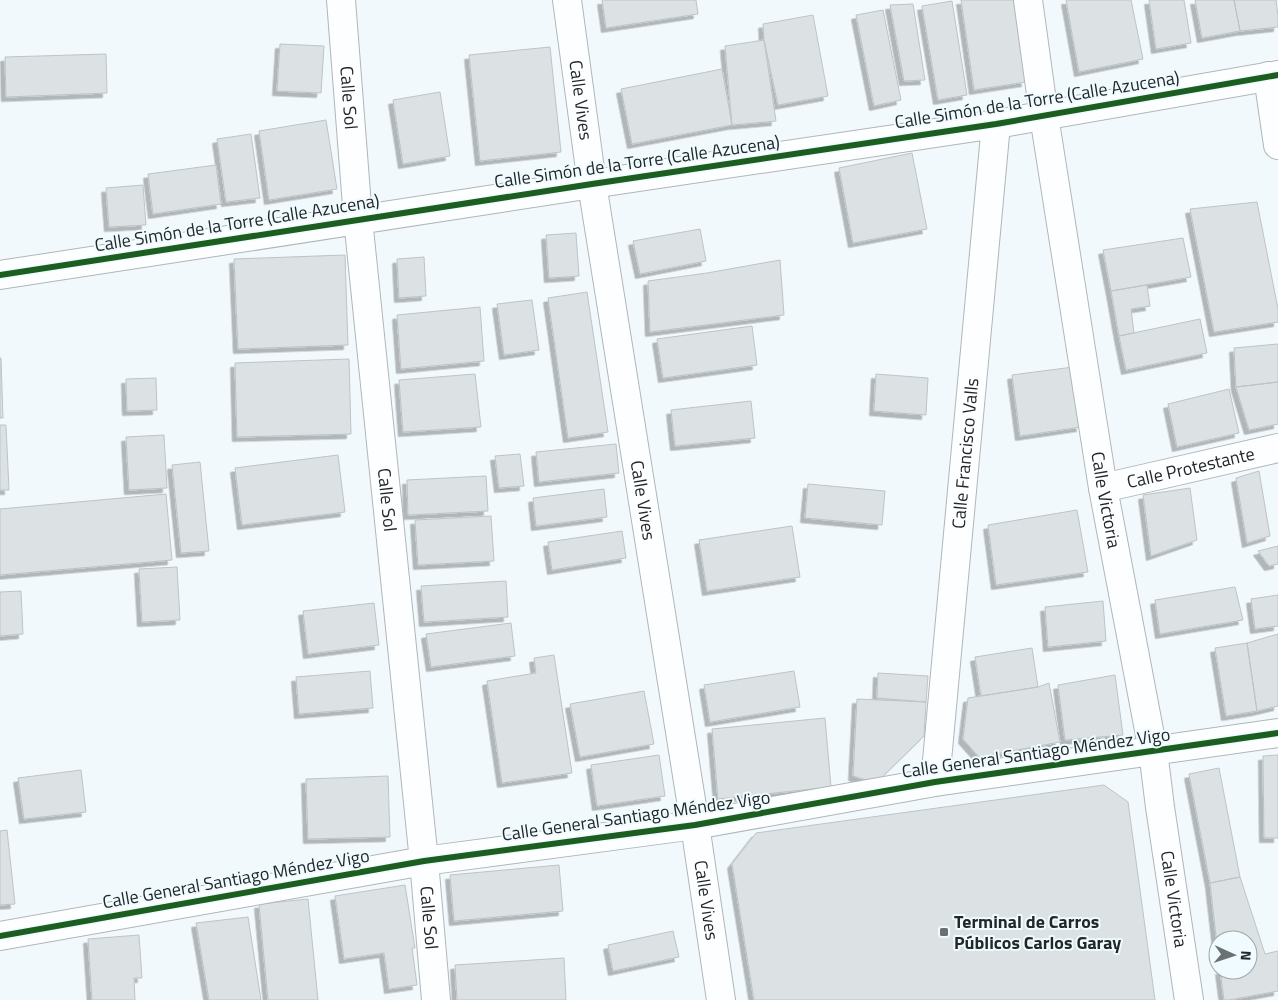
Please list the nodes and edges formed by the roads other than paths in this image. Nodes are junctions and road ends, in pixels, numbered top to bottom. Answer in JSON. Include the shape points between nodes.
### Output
{"nodes":[{"id":1,"x":341,"y":0,"type":"edge"},
{"id":2,"x":567,"y":0,"type":"edge"},
{"id":3,"x":1028,"y":0,"type":"edge"},
{"id":4,"x":1273,"y":76,"type":"edge"},
{"id":5,"x":1044,"y":116,"type":"junction"},
{"id":6,"x":996,"y":124,"type":"junction"},
{"id":7,"x":1278,"y":145,"type":"edge"},
{"id":8,"x":592,"y":184,"type":"junction"},
{"id":9,"x":358,"y":219,"type":"junction"},
{"id":10,"x":0,"y":275,"type":"edge"},
{"id":11,"x":1278,"y":448,"type":"edge"},
{"id":12,"x":1103,"y":488,"type":"junction"},
{"id":13,"x":1278,"y":733,"type":"edge"},
{"id":14,"x":1153,"y":751,"type":"junction"},
{"id":15,"x":935,"y":782,"type":"junction"},
{"id":16,"x":695,"y":825,"type":"junction"},
{"id":17,"x":424,"y":861,"type":"junction"},
{"id":18,"x":0,"y":936,"type":"edge"},
{"id":19,"x":436,"y":1000,"type":"edge"},
{"id":20,"x":721,"y":1000,"type":"edge"},
{"id":21,"x":1189,"y":1000,"type":"edge"}],
"edges":[{"from":1,"to":9,"type":"street","name":"Calle Sol"},
{"from":2,"to":8,"type":"street","name":"Calle Vives"},
{"from":3,"to":5,"type":"street","name":"Calle Victoria"},
{"from":4,"to":5,"type":"street","name":"Calle Simón de la Torre (Calle Azucena)"},
{"from":4,"to":7,"type":"street"},
{"from":5,"to":6,"type":"street","name":"Calle Simón de la Torre (Calle Azucena)"},
{"from":5,"to":12,"type":"street","name":"Calle Victoria"},
{"from":6,"to":8,"type":"street","name":"Calle Simón de la Torre (Calle Azucena)"},
{"from":6,"to":15,"type":"street","name":"Calle Francisco Valls"},
{"from":8,"to":9,"type":"street","name":"Calle Simón de la Torre (Calle Azucena)"},
{"from":8,"to":16,"type":"street","name":"Calle Vives"},
{"from":9,"to":10,"type":"street","name":"Calle Simón de la Torre (Calle Azucena)"},
{"from":9,"to":17,"type":"street","name":"Calle Sol"},
{"from":11,"to":12,"type":"street","name":"Calle Protestante"},
{"from":12,"to":14,"type":"street","name":"Calle Victoria"},
{"from":13,"to":14,"type":"street","name":"Calle General Santiago Méndez Vigo"},
{"from":14,"to":15,"type":"street","name":"Calle General Santiago Méndez Vigo"},
{"from":14,"to":21,"type":"street","name":"Calle Victoria"},
{"from":15,"to":16,"type":"street","name":"Calle General Santiago Méndez Vigo"},
{"from":16,"to":17,"type":"street","name":"Calle General Santiago Méndez Vigo"},
{"from":16,"to":20,"type":"street","name":"Calle Vives"},
{"from":17,"to":18,"type":"street","name":"Calle General Santiago Méndez Vigo"},
{"from":17,"to":19,"type":"street","name":"Calle Sol"}]}
